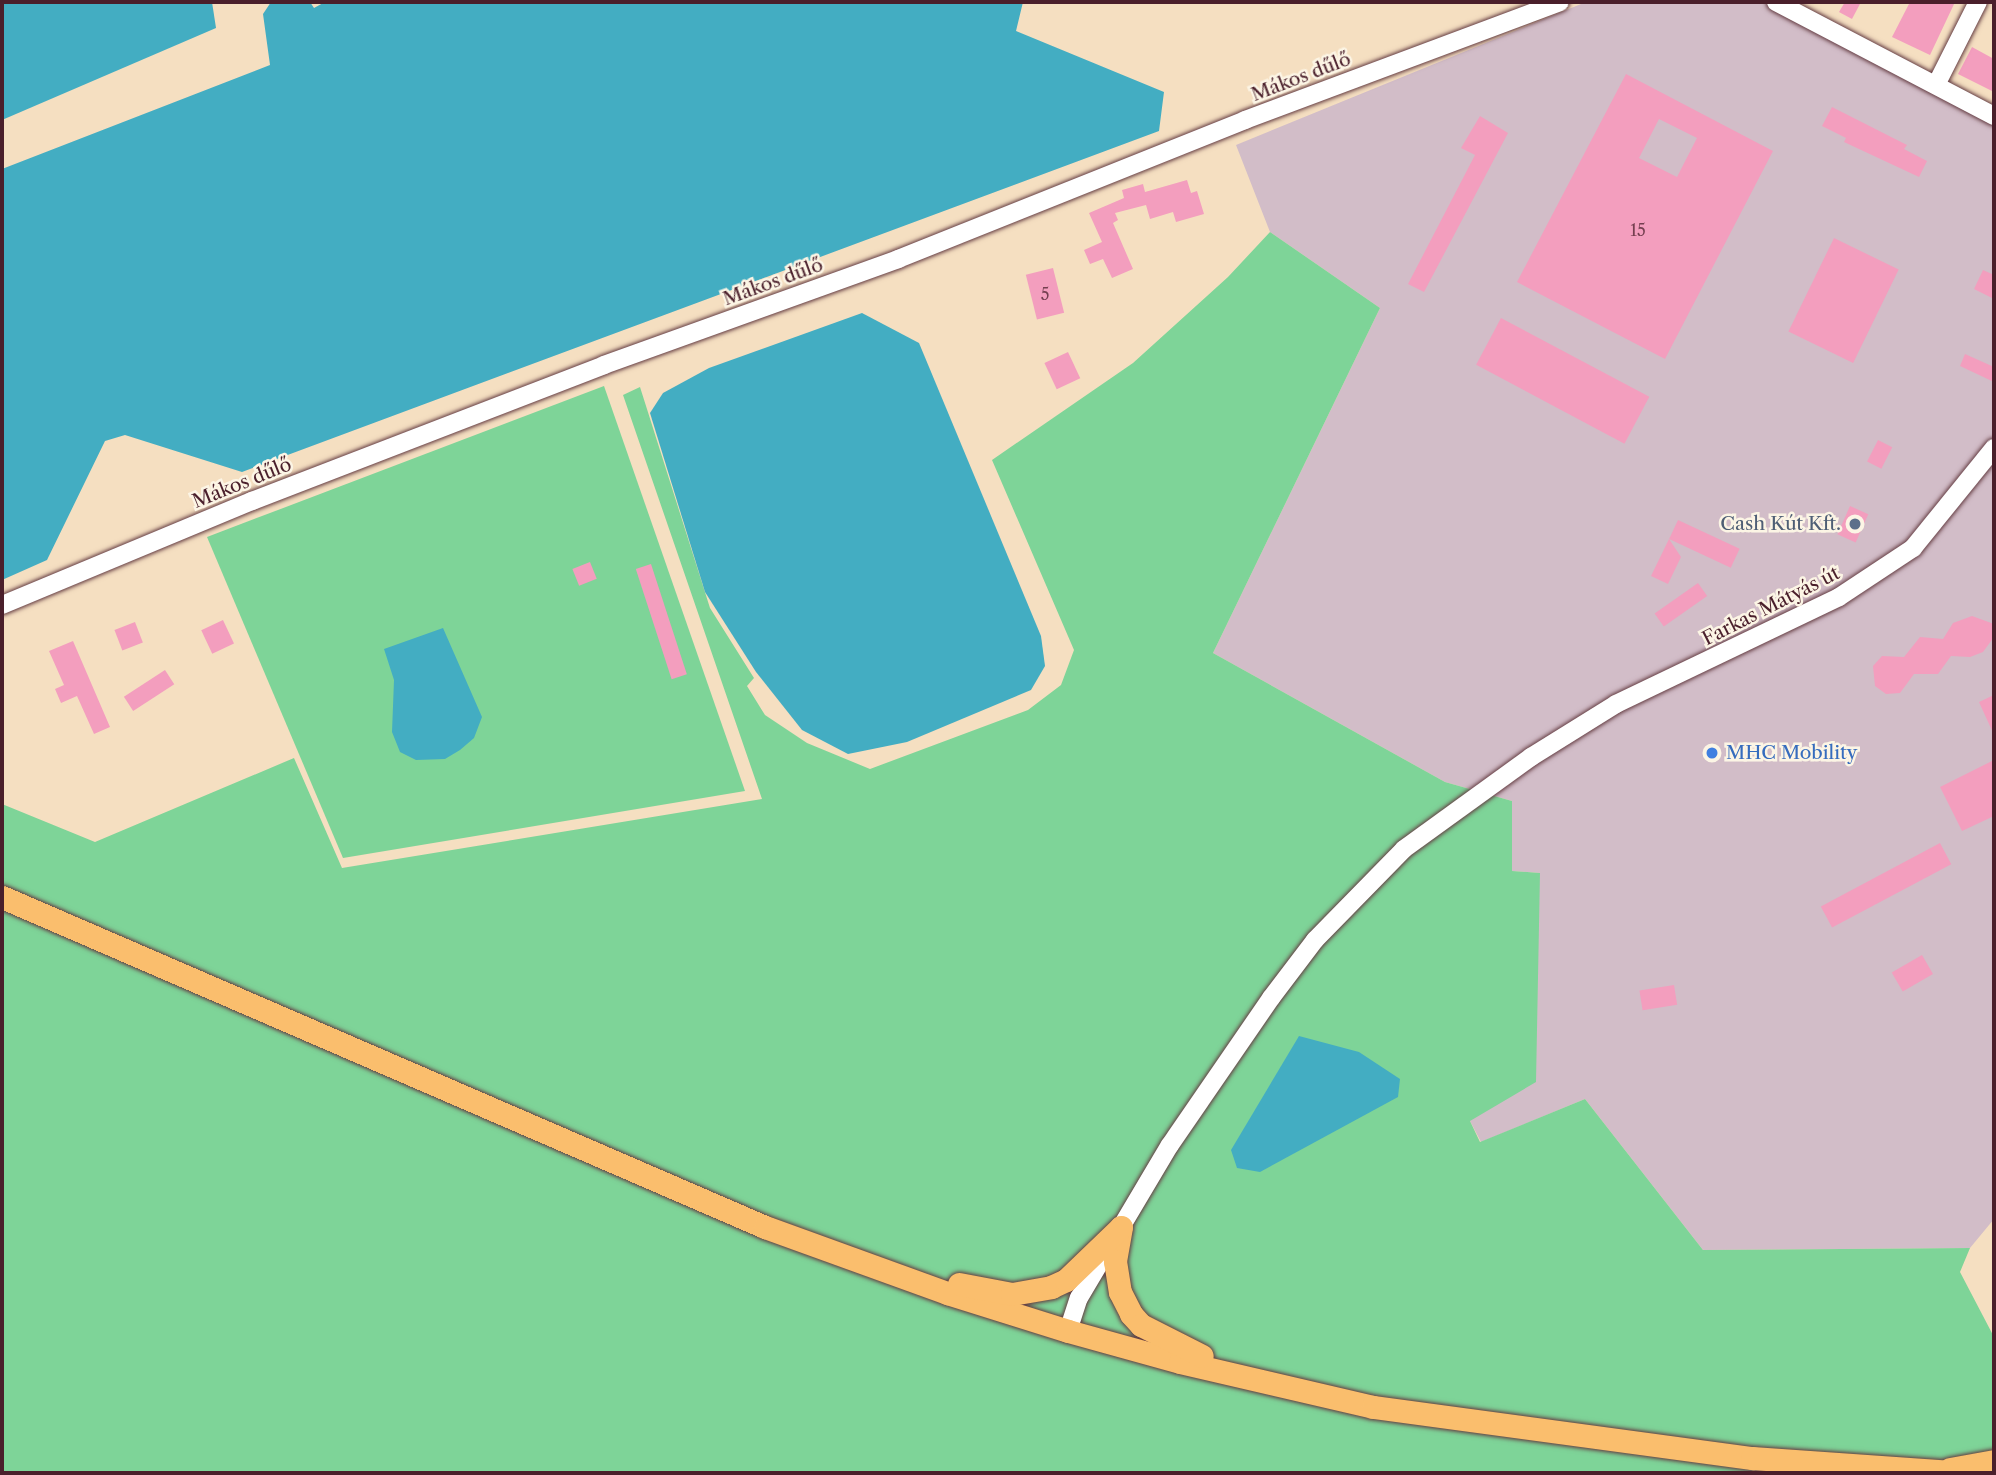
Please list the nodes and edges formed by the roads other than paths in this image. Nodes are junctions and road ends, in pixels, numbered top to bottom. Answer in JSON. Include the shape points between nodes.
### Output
{"nodes":[{"id":1,"x":1560,"y":2,"type":"edge"},
{"id":2,"x":1776,"y":2,"type":"edge"},
{"id":3,"x":1979,"y":2,"type":"edge"},
{"id":4,"x":1936,"y":85,"type":"junction"},
{"id":5,"x":1994,"y":116,"type":"edge"},
{"id":6,"x":1994,"y":448,"type":"edge"},
{"id":7,"x":2,"y":605,"type":"edge"},
{"id":8,"x":2,"y":897,"type":"edge"},
{"id":9,"x":1121,"y":1227,"type":"junction"},
{"id":10,"x":857,"y":1262,"type":"junction"},
{"id":11,"x":1068,"y":1331,"type":"junction"},
{"id":12,"x":1180,"y":1355,"type":"junction"},
{"id":13,"x":1994,"y":1461,"type":"edge"},
{"id":14,"x":1958,"y":1471,"type":"edge"}],
"edges":[{"from":1,"to":7,"type":"street","name":"Mákos dűlő","via":[[1245,120],[898,259],[604,365],[252,501]]},
{"from":2,"to":4,"type":"street"},
{"from":3,"to":4,"type":"street"},
{"from":4,"to":5,"type":"street"},
{"from":6,"to":9,"type":"street","name":"Farkas Mátyás út","via":[[1913,548],[1839,597],[1616,704],[1531,757],[1404,849],[1315,940],[1170,1145]]},
{"from":8,"to":10,"type":"main road","via":[[591,1155]]},
{"from":9,"to":10,"type":"main road","via":[[1066,1280],[1035,1292],[1012,1294]]},
{"from":9,"to":11,"type":"street","name":"Farkas Mátyás út","via":[[1079,1298]]},
{"from":9,"to":12,"type":"main road","via":[[1115,1261],[1120,1292],[1141,1325]]},
{"from":10,"to":11,"type":"main road"},
{"from":11,"to":12,"type":"main road","via":[[1116,1345]]},
{"from":12,"to":14,"type":"main road","via":[[1294,1390],[1593,1440],[1752,1458]]},
{"from":13,"to":14,"type":"main road"}]}
